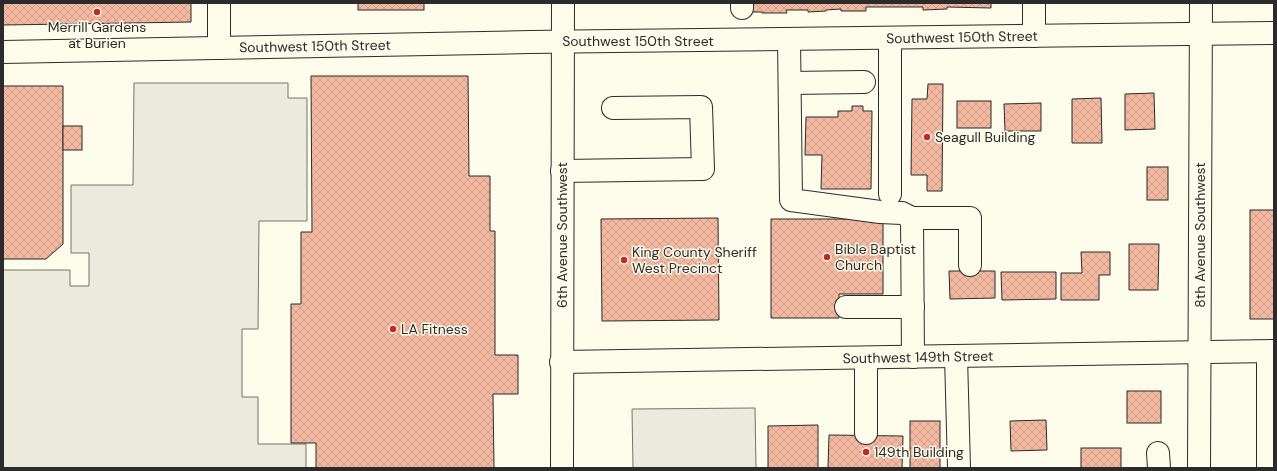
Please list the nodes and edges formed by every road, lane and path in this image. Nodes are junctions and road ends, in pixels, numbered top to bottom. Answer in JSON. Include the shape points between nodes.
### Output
{"nodes":[{"id":1,"x":219,"y":3,"type":"edge"},
{"id":2,"x":563,"y":3,"type":"edge"},
{"id":3,"x":1034,"y":3,"type":"edge"},
{"id":4,"x":1201,"y":3,"type":"edge"},
{"id":5,"x":1274,"y":33,"type":"edge"},
{"id":6,"x":1201,"y":35,"type":"junction"},
{"id":7,"x":1034,"y":36,"type":"junction"},
{"id":8,"x":890,"y":38,"type":"junction"},
{"id":9,"x":789,"y":39,"type":"junction"},
{"id":10,"x":563,"y":41,"type":"junction"},
{"id":11,"x":219,"y":48,"type":"junction"},
{"id":12,"x":3,"y":52,"type":"edge"},
{"id":13,"x":864,"y":82,"type":"dead end"},
{"id":14,"x":790,"y":83,"type":"junction"},
{"id":15,"x":613,"y":108,"type":"dead end"},
{"id":16,"x":562,"y":171,"type":"junction"},
{"id":17,"x":890,"y":194,"type":"dead end"},
{"id":18,"x":912,"y":218,"type":"junction"},
{"id":19,"x":970,"y":265,"type":"dead end"},
{"id":20,"x":846,"y":307,"type":"dead end"},
{"id":21,"x":913,"y":307,"type":"junction"},
{"id":22,"x":1199,"y":352,"type":"junction"},
{"id":23,"x":1271,"y":352,"type":"edge"},
{"id":24,"x":956,"y":356,"type":"junction"},
{"id":25,"x":913,"y":357,"type":"junction"},
{"id":26,"x":866,"y":358,"type":"junction"},
{"id":27,"x":561,"y":362,"type":"junction"},
{"id":28,"x":866,"y":433,"type":"dead end"},
{"id":29,"x":1268,"y":466,"type":"dead end"},
{"id":30,"x":562,"y":468,"type":"edge"},
{"id":31,"x":959,"y":468,"type":"edge"},
{"id":32,"x":1199,"y":468,"type":"edge"}],
"edges":[{"from":1,"to":11,"type":"street"},
{"from":2,"to":10,"type":"street","name":"6th Avenue Southwest"},
{"from":3,"to":7,"type":"street"},
{"from":4,"to":6,"type":"street","name":"8th Avenue Southwest"},
{"from":5,"to":6,"type":"street","name":"Southwest 150th Street"},
{"from":6,"to":7,"type":"street","name":"Southwest 150th Street"},
{"from":6,"to":22,"type":"street","name":"8th Avenue Southwest"},
{"from":7,"to":8,"type":"street","name":"Southwest 150th Street"},
{"from":8,"to":9,"type":"street","name":"Southwest 150th Street"},
{"from":8,"to":17,"type":"street"},
{"from":9,"to":10,"type":"street","name":"Southwest 150th Street"},
{"from":9,"to":14,"type":"street"},
{"from":10,"to":11,"type":"street","name":"Southwest 150th Street"},
{"from":10,"to":16,"type":"street","name":"6th Avenue Southwest"},
{"from":11,"to":12,"type":"street","name":"Southwest 150th Street"},
{"from":13,"to":14,"type":"street"},
{"from":14,"to":18,"type":"street","via":[[791,200],[902,213]]},
{"from":15,"to":16,"type":"street","via":[[701,107],[703,169]]},
{"from":16,"to":27,"type":"street","name":"6th Avenue Southwest"},
{"from":18,"to":19,"type":"street","via":[[970,218]]},
{"from":18,"to":21,"type":"street"},
{"from":20,"to":21,"type":"street"},
{"from":21,"to":25,"type":"street"},
{"from":22,"to":23,"type":"street","name":"Southwest 149th Street"},
{"from":22,"to":24,"type":"street","name":"Southwest 149th Street"},
{"from":22,"to":32,"type":"street","name":"8th Avenue Southwest"},
{"from":23,"to":29,"type":"street"},
{"from":24,"to":25,"type":"street","name":"Southwest 149th Street"},
{"from":24,"to":31,"type":"street"},
{"from":25,"to":26,"type":"street","name":"Southwest 149th Street"},
{"from":26,"to":27,"type":"street","name":"Southwest 149th Street"},
{"from":26,"to":28,"type":"street"},
{"from":27,"to":30,"type":"street","name":"6th Avenue Southwest"}]}
